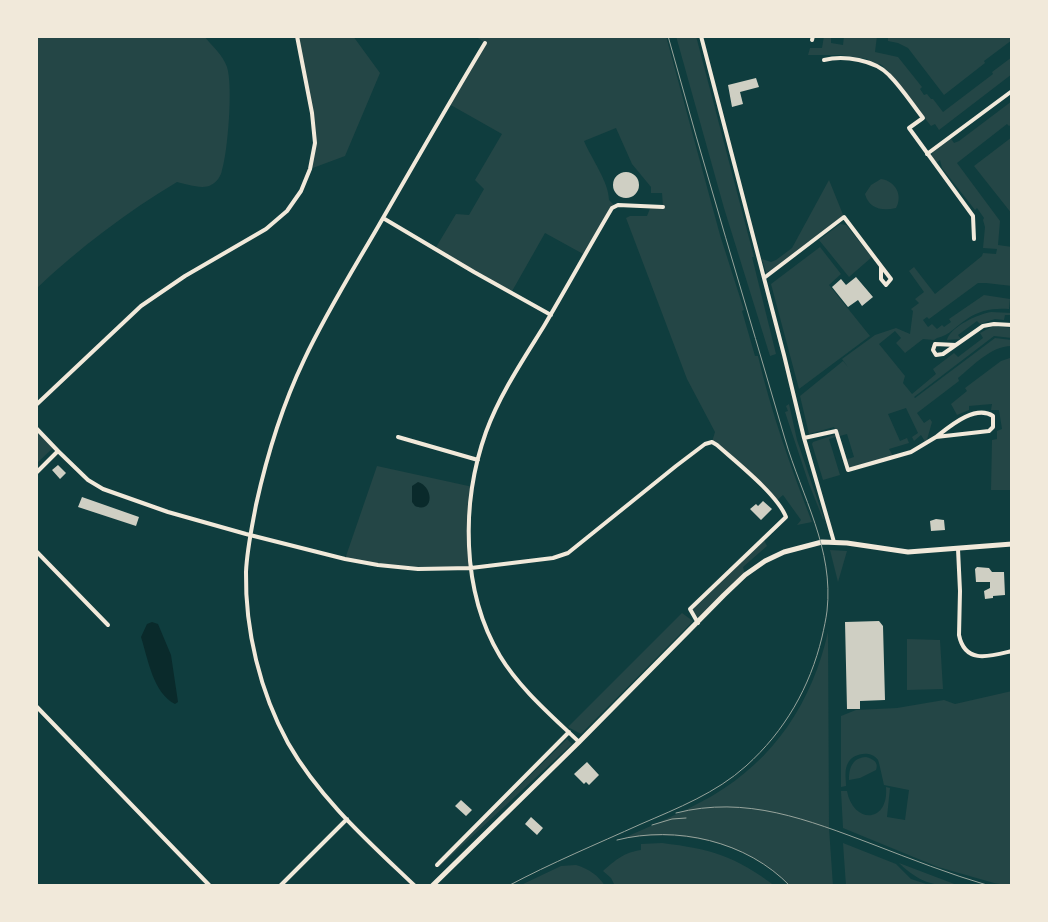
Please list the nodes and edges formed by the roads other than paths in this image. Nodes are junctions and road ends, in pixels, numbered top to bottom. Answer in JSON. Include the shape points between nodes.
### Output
{"nodes":[{"id":1,"x":297,"y":36,"type":"edge"},
{"id":2,"x":701,"y":36,"type":"edge"},
{"id":3,"x":485,"y":43,"type":"dead end"},
{"id":4,"x":824,"y":60,"type":"dead end"},
{"id":5,"x":1012,"y":91,"type":"edge"},
{"id":6,"x":927,"y":154,"type":"junction"},
{"id":7,"x":663,"y":207,"type":"dead end"},
{"id":8,"x":383,"y":218,"type":"junction"},
{"id":9,"x":974,"y":239,"type":"dead end"},
{"id":10,"x":881,"y":266,"type":"dead end"},
{"id":11,"x":764,"y":278,"type":"junction"},
{"id":12,"x":551,"y":315,"type":"junction"},
{"id":13,"x":1012,"y":325,"type":"edge"},
{"id":14,"x":956,"y":345,"type":"junction"},
{"id":15,"x":36,"y":405,"type":"edge"},
{"id":16,"x":36,"y":428,"type":"edge"},
{"id":17,"x":398,"y":437,"type":"dead end"},
{"id":18,"x":936,"y":437,"type":"junction"},
{"id":19,"x":804,"y":438,"type":"junction"},
{"id":20,"x":58,"y":451,"type":"junction"},
{"id":21,"x":478,"y":460,"type":"junction"},
{"id":22,"x":36,"y":473,"type":"edge"},
{"id":23,"x":250,"y":536,"type":"junction"},
{"id":24,"x":834,"y":542,"type":"junction"},
{"id":25,"x":1012,"y":544,"type":"edge"},
{"id":26,"x":958,"y":549,"type":"junction"},
{"id":27,"x":36,"y":550,"type":"edge"},
{"id":28,"x":471,"y":568,"type":"junction"},
{"id":29,"x":698,"y":623,"type":"junction"},
{"id":30,"x":108,"y":625,"type":"dead end"},
{"id":31,"x":1012,"y":651,"type":"edge"},
{"id":32,"x":36,"y":706,"type":"edge"},
{"id":33,"x":569,"y":732,"type":"junction"},
{"id":34,"x":579,"y":742,"type":"junction"},
{"id":35,"x":347,"y":819,"type":"junction"},
{"id":36,"x":437,"y":865,"type":"dead end"},
{"id":37,"x":210,"y":886,"type":"edge"},
{"id":38,"x":280,"y":886,"type":"edge"},
{"id":39,"x":415,"y":886,"type":"edge"},
{"id":40,"x":432,"y":886,"type":"edge"}],
"edges":[{"from":1,"to":15,"type":"street","via":[[315,142],[310,169],[287,211],[266,229],[140,306]]},
{"from":2,"to":11,"type":"street"},
{"from":3,"to":8,"type":"street"},
{"from":4,"to":6,"type":"street","via":[[837,56],[866,61],[888,74],[923,118],[909,128]]},
{"from":5,"to":6,"type":"street"},
{"from":6,"to":9,"type":"street","via":[[973,216]]},
{"from":7,"to":12,"type":"street","via":[[618,205],[612,208]]},
{"from":8,"to":12,"type":"street"},
{"from":8,"to":23,"type":"street","via":[[333,304],[296,377],[269,451]]},
{"from":10,"to":11,"type":"street","via":[[844,217]]},
{"from":11,"to":19,"type":"street"},
{"from":12,"to":21,"type":"street","via":[[498,406],[486,431]]},
{"from":13,"to":14,"type":"street","via":[[983,326]]},
{"from":14,"to":14,"type":"street","via":[[936,344],[933,350],[939,356]]},
{"from":16,"to":20,"type":"street"},
{"from":17,"to":21,"type":"street"},
{"from":18,"to":18,"type":"street","via":[[989,431],[993,427],[992,416],[987,413],[971,414]]},
{"from":18,"to":19,"type":"street","via":[[911,452],[848,470],[836,431]]},
{"from":19,"to":24,"type":"street"},
{"from":20,"to":22,"type":"street"},
{"from":20,"to":23,"type":"street","via":[[88,480],[103,489]]},
{"from":21,"to":28,"type":"street","via":[[470,516]]},
{"from":23,"to":28,"type":"street","via":[[378,566]]},
{"from":23,"to":35,"type":"street","via":[[247,598],[253,644],[266,691],[288,741],[308,775]]},
{"from":24,"to":26,"type":"street","via":[[908,552]]},
{"from":24,"to":29,"type":"street","via":[[793,549],[765,561],[745,575]]},
{"from":25,"to":26,"type":"street"},
{"from":26,"to":31,"type":"street","via":[[960,642],[976,656]]},
{"from":27,"to":30,"type":"street"},
{"from":28,"to":29,"type":"street","via":[[553,558],[568,553],[676,466],[712,442],[764,489],[786,517],[690,610]]},
{"from":28,"to":33,"type":"street","via":[[482,617],[501,658]]},
{"from":29,"to":34,"type":"street"},
{"from":32,"to":37,"type":"street"},
{"from":33,"to":34,"type":"street"},
{"from":33,"to":36,"type":"street"},
{"from":34,"to":40,"type":"street"},
{"from":35,"to":38,"type":"street"},
{"from":35,"to":39,"type":"street"}]}
